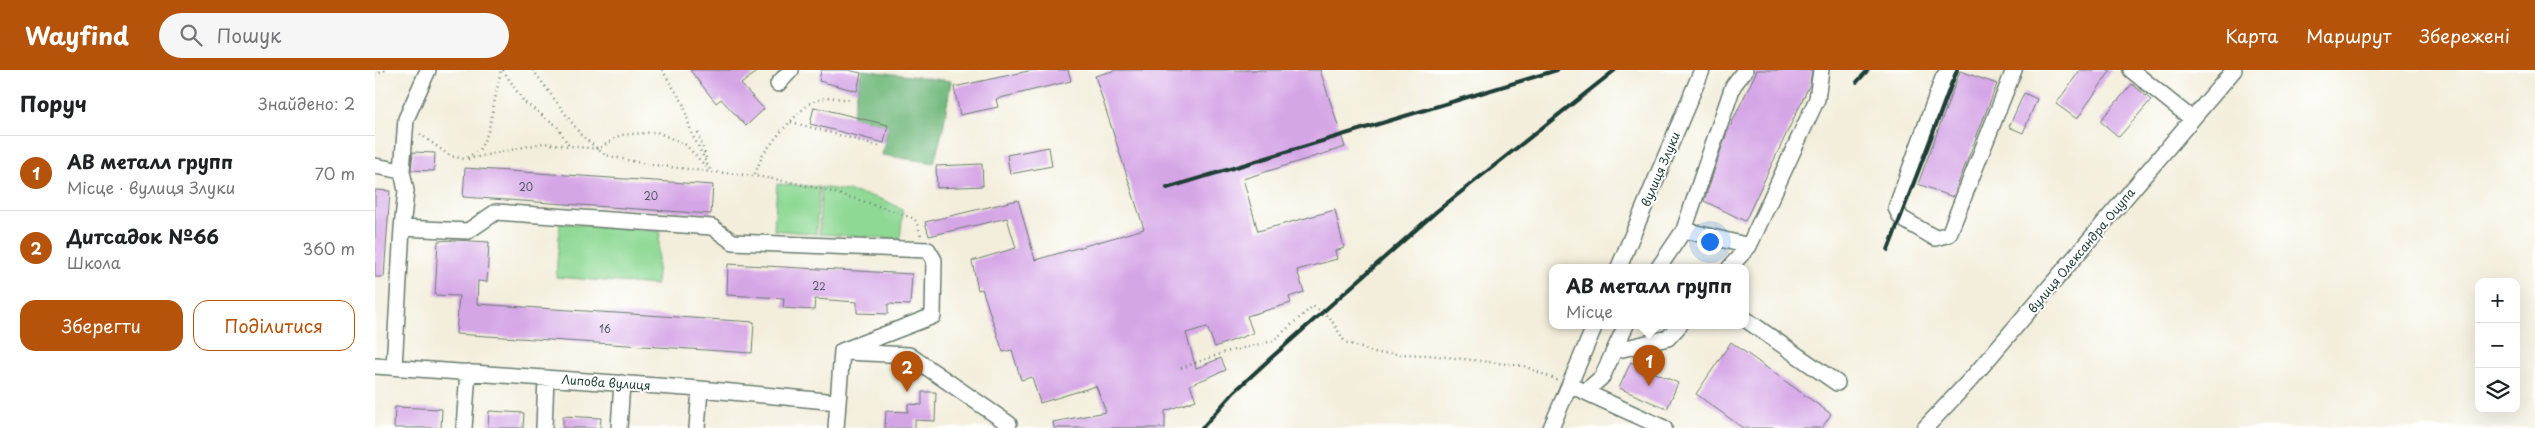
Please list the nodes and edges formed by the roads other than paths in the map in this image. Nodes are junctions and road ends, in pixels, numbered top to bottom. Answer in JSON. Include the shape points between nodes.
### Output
{"nodes":[{"id":1,"x":428,"y":70,"type":"edge"},
{"id":2,"x":791,"y":70,"type":"edge"},
{"id":3,"x":1702,"y":70,"type":"edge"},
{"id":4,"x":1745,"y":70,"type":"edge"},
{"id":5,"x":1821,"y":70,"type":"edge"},
{"id":6,"x":1949,"y":70,"type":"edge"},
{"id":7,"x":2131,"y":70,"type":"edge"},
{"id":8,"x":2235,"y":70,"type":"edge"},
{"id":9,"x":2011,"y":71,"type":"edge"},
{"id":10,"x":778,"y":84,"type":"dead end"},
{"id":11,"x":2192,"y":119,"type":"junction"},
{"id":12,"x":375,"y":166,"type":"edge"},
{"id":13,"x":402,"y":171,"type":"junction"},
{"id":14,"x":402,"y":228,"type":"junction"},
{"id":15,"x":1684,"y":230,"type":"junction"},
{"id":16,"x":1749,"y":246,"type":"junction"},
{"id":17,"x":1620,"y":264,"type":"edge"},
{"id":18,"x":1661,"y":264,"type":"edge"},
{"id":19,"x":1733,"y":264,"type":"edge"},
{"id":20,"x":1749,"y":322,"type":"edge"},
{"id":21,"x":1593,"y":329,"type":"edge"},
{"id":22,"x":1624,"y":329,"type":"edge"},
{"id":23,"x":1676,"y":329,"type":"edge"},
{"id":24,"x":842,"y":351,"type":"junction"},
{"id":25,"x":1614,"y":352,"type":"junction"},
{"id":26,"x":375,"y":366,"type":"edge"},
{"id":27,"x":393,"y":367,"type":"junction"},
{"id":28,"x":468,"y":372,"type":"junction"},
{"id":29,"x":547,"y":378,"type":"junction"},
{"id":30,"x":622,"y":383,"type":"junction"},
{"id":31,"x":1837,"y":383,"type":"dead end"},
{"id":32,"x":1570,"y":385,"type":"junction"},
{"id":33,"x":700,"y":389,"type":"junction"},
{"id":34,"x":1585,"y":392,"type":"junction"},
{"id":35,"x":837,"y":402,"type":"junction"},
{"id":36,"x":1009,"y":424,"type":"dead end"},
{"id":37,"x":464,"y":428,"type":"edge"},
{"id":38,"x":544,"y":428,"type":"edge"},
{"id":39,"x":619,"y":428,"type":"edge"},
{"id":40,"x":697,"y":428,"type":"edge"},
{"id":41,"x":836,"y":428,"type":"edge"},
{"id":42,"x":1551,"y":428,"type":"edge"},
{"id":43,"x":1664,"y":428,"type":"edge"},
{"id":44,"x":1925,"y":428,"type":"edge"}],
"edges":[{"from":1,"to":13,"type":"street","via":[[406,119]]},
{"from":2,"to":10,"type":"street"},
{"from":3,"to":17,"type":"street","name":"вулиця Злуки"},
{"from":4,"to":15,"type":"street","via":[[1733,86]]},
{"from":5,"to":16,"type":"street","via":[[1817,98]]},
{"from":6,"to":9,"type":"street","via":[[1943,78],[1896,208],[1901,218],[1935,238],[1949,234]]},
{"from":7,"to":11,"type":"street"},
{"from":8,"to":11,"type":"street","name":"вулиця Олександра Оцупа"},
{"from":11,"to":44,"type":"street","name":"вулиця Олександра Оцупа","via":[[1972,378]]},
{"from":12,"to":13,"type":"street"},
{"from":13,"to":14,"type":"street","via":[[406,191]]},
{"from":14,"to":24,"type":"street","via":[[468,231],[496,212],[712,227],[733,242],[928,250],[934,260],[933,316]]},
{"from":14,"to":27,"type":"street"},
{"from":15,"to":16,"type":"street"},
{"from":15,"to":18,"type":"street"},
{"from":16,"to":19,"type":"street"},
{"from":20,"to":31,"type":"street"},
{"from":21,"to":32,"type":"street"},
{"from":22,"to":25,"type":"street"},
{"from":23,"to":25,"type":"street","via":[[1668,338]]},
{"from":24,"to":35,"type":"street"},
{"from":24,"to":36,"type":"street","via":[[909,355]]},
{"from":25,"to":34,"type":"street","via":[[1603,377]]},
{"from":26,"to":27,"type":"street","name":"Липова вулиця"},
{"from":27,"to":28,"type":"street","name":"Липова вулиця"},
{"from":28,"to":29,"type":"street","name":"Липова вулиця"},
{"from":28,"to":37,"type":"street"},
{"from":29,"to":30,"type":"street","name":"Липова вулиця"},
{"from":29,"to":38,"type":"street"},
{"from":30,"to":33,"type":"street","name":"Липова вулиця"},
{"from":30,"to":39,"type":"street"},
{"from":32,"to":34,"type":"street"},
{"from":32,"to":42,"type":"street"},
{"from":33,"to":35,"type":"street","name":"Липова вулиця"},
{"from":33,"to":40,"type":"street"},
{"from":34,"to":43,"type":"street"},
{"from":35,"to":41,"type":"street"}]}
